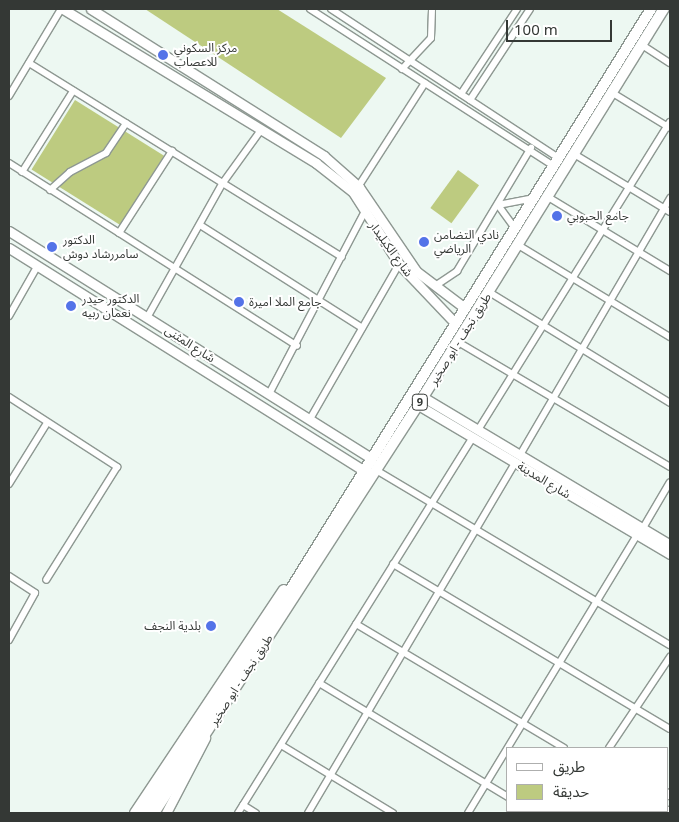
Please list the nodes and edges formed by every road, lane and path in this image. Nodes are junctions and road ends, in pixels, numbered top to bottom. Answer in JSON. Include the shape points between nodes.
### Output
{"nodes":[{"id":1,"x":62,"y":9,"type":"edge"},
{"id":2,"x":310,"y":9,"type":"edge"},
{"id":3,"x":331,"y":9,"type":"edge"},
{"id":4,"x":432,"y":9,"type":"edge"},
{"id":5,"x":517,"y":9,"type":"edge"},
{"id":6,"x":530,"y":9,"type":"edge"},
{"id":7,"x":651,"y":9,"type":"edge"},
{"id":8,"x":664,"y":9,"type":"edge"},
{"id":9,"x":93,"y":10,"type":"edge"},
{"id":10,"x":90,"y":25,"type":"junction"},
{"id":11,"x":120,"y":42,"type":"junction"},
{"id":12,"x":642,"y":45,"type":"junction"},
{"id":13,"x":159,"y":52,"type":"junction"},
{"id":14,"x":409,"y":61,"type":"junction"},
{"id":15,"x":29,"y":63,"type":"junction"},
{"id":16,"x":670,"y":63,"type":"edge"},
{"id":17,"x":402,"y":69,"type":"junction"},
{"id":18,"x":426,"y":83,"type":"junction"},
{"id":19,"x":73,"y":91,"type":"junction"},
{"id":20,"x":611,"y":92,"type":"junction"},
{"id":21,"x":461,"y":94,"type":"junction"},
{"id":22,"x":9,"y":96,"type":"edge"},
{"id":23,"x":470,"y":100,"type":"junction"},
{"id":24,"x":126,"y":123,"type":"junction"},
{"id":25,"x":669,"y":126,"type":"edge"},
{"id":26,"x":261,"y":130,"type":"junction"},
{"id":27,"x":534,"y":142,"type":"junction"},
{"id":28,"x":172,"y":150,"type":"junction"},
{"id":29,"x":530,"y":150,"type":"junction"},
{"id":30,"x":574,"y":154,"type":"junction"},
{"id":31,"x":557,"y":162,"type":"junction"},
{"id":32,"x":9,"y":164,"type":"edge"},
{"id":33,"x":22,"y":172,"type":"junction"},
{"id":34,"x":222,"y":184,"type":"junction"},
{"id":35,"x":629,"y":188,"type":"junction"},
{"id":36,"x":50,"y":190,"type":"junction"},
{"id":37,"x":356,"y":190,"type":"junction"},
{"id":38,"x":548,"y":197,"type":"junction"},
{"id":39,"x":534,"y":198,"type":"junction"},
{"id":40,"x":670,"y":198,"type":"edge"},
{"id":41,"x":498,"y":205,"type":"junction"},
{"id":42,"x":667,"y":210,"type":"edge"},
{"id":43,"x":364,"y":212,"type":"junction"},
{"id":44,"x":200,"y":225,"type":"junction"},
{"id":45,"x":515,"y":228,"type":"junction"},
{"id":46,"x":603,"y":230,"type":"junction"},
{"id":47,"x":9,"y":231,"type":"edge"},
{"id":48,"x":119,"y":233,"type":"junction"},
{"id":49,"x":17,"y":236,"type":"junction"},
{"id":50,"x":518,"y":245,"type":"junction"},
{"id":51,"x":10,"y":249,"type":"edge"},
{"id":52,"x":42,"y":251,"type":"junction"},
{"id":53,"x":639,"y":252,"type":"junction"},
{"id":54,"x":342,"y":257,"type":"junction"},
{"id":55,"x":399,"y":264,"type":"junction"},
{"id":56,"x":36,"y":265,"type":"junction"},
{"id":57,"x":175,"y":269,"type":"junction"},
{"id":58,"x":670,"y":271,"type":"edge"},
{"id":59,"x":573,"y":278,"type":"junction"},
{"id":60,"x":435,"y":286,"type":"junction"},
{"id":61,"x":489,"y":292,"type":"junction"},
{"id":62,"x":320,"y":300,"type":"junction"},
{"id":63,"x":610,"y":301,"type":"junction"},
{"id":64,"x":465,"y":308,"type":"junction"},
{"id":65,"x":9,"y":316,"type":"edge"},
{"id":66,"x":148,"y":316,"type":"junction"},
{"id":67,"x":455,"y":323,"type":"junction"},
{"id":68,"x":543,"y":325,"type":"junction"},
{"id":69,"x":362,"y":328,"type":"junction"},
{"id":70,"x":670,"y":337,"type":"edge"},
{"id":71,"x":458,"y":342,"type":"junction"},
{"id":72,"x":297,"y":346,"type":"junction"},
{"id":73,"x":582,"y":349,"type":"junction"},
{"id":74,"x":512,"y":376,"type":"junction"},
{"id":75,"x":269,"y":394,"type":"junction"},
{"id":76,"x":9,"y":397,"type":"edge"},
{"id":77,"x":552,"y":400,"type":"junction"},
{"id":78,"x":421,"y":401,"type":"junction"},
{"id":79,"x":670,"y":403,"type":"edge"},
{"id":80,"x":310,"y":419,"type":"junction"},
{"id":81,"x":47,"y":423,"type":"junction"},
{"id":82,"x":475,"y":434,"type":"junction"},
{"id":83,"x":371,"y":458,"type":"junction"},
{"id":84,"x":518,"y":459,"type":"junction"},
{"id":85,"x":670,"y":467,"type":"edge"},
{"id":86,"x":363,"y":470,"type":"junction"},
{"id":87,"x":376,"y":470,"type":"junction"},
{"id":88,"x":670,"y":482,"type":"edge"},
{"id":89,"x":9,"y":484,"type":"edge"},
{"id":90,"x":430,"y":504,"type":"junction"},
{"id":91,"x":475,"y":531,"type":"junction"},
{"id":92,"x":640,"y":532,"type":"junction"},
{"id":93,"x":670,"y":545,"type":"edge"},
{"id":94,"x":670,"y":554,"type":"edge"},
{"id":95,"x":393,"y":564,"type":"junction"},
{"id":96,"x":9,"y":576,"type":"edge"},
{"id":97,"x":46,"y":580,"type":"dead end"},
{"id":98,"x":292,"y":580,"type":"junction"},
{"id":99,"x":439,"y":591,"type":"junction"},
{"id":100,"x":596,"y":602,"type":"junction"},
{"id":101,"x":356,"y":624,"type":"junction"},
{"id":102,"x":9,"y":640,"type":"edge"},
{"id":103,"x":670,"y":645,"type":"edge"},
{"id":104,"x":401,"y":651,"type":"junction"},
{"id":105,"x":670,"y":656,"type":"edge"},
{"id":106,"x":559,"y":663,"type":"junction"},
{"id":107,"x":319,"y":684,"type":"junction"},
{"id":108,"x":636,"y":709,"type":"junction"},
{"id":109,"x":367,"y":713,"type":"junction"},
{"id":110,"x":523,"y":724,"type":"junction"},
{"id":111,"x":670,"y":729,"type":"edge"},
{"id":112,"x":206,"y":734,"type":"junction"},
{"id":113,"x":280,"y":745,"type":"junction"},
{"id":114,"x":509,"y":747,"type":"edge"},
{"id":115,"x":562,"y":747,"type":"edge"},
{"id":116,"x":611,"y":747,"type":"edge"},
{"id":117,"x":507,"y":750,"type":"edge"},
{"id":118,"x":330,"y":775,"type":"junction"},
{"id":119,"x":486,"y":784,"type":"junction"},
{"id":120,"x":507,"y":796,"type":"edge"},
{"id":121,"x":243,"y":805,"type":"junction"},
{"id":122,"x":135,"y":813,"type":"edge"},
{"id":123,"x":144,"y":813,"type":"edge"},
{"id":124,"x":154,"y":813,"type":"edge"},
{"id":125,"x":166,"y":813,"type":"edge"},
{"id":126,"x":238,"y":813,"type":"edge"},
{"id":127,"x":256,"y":813,"type":"edge"},
{"id":128,"x":308,"y":813,"type":"edge"},
{"id":129,"x":393,"y":813,"type":"edge"},
{"id":130,"x":468,"y":813,"type":"edge"}],
"edges":[{"from":1,"to":10,"type":"main road"},
{"from":1,"to":15,"type":"street"},
{"from":2,"to":17,"type":"street"},
{"from":3,"to":14,"type":"street"},
{"from":4,"to":14,"type":"street","via":[[431,38]]},
{"from":5,"to":21,"type":"street"},
{"from":6,"to":23,"type":"street"},
{"from":7,"to":31,"type":"highway","name":"طريق نجف - ابو صخير","number":"9"},
{"from":8,"to":12,"type":"highway","name":"طريق نجف - ابو صخير","number":"9"},
{"from":9,"to":10,"type":"main road","via":[[99,21]]},
{"from":9,"to":13,"type":"main road"},
{"from":10,"to":11,"type":"main road"},
{"from":11,"to":13,"type":"main road","via":[[123,34]]},
{"from":11,"to":26,"type":"main road"},
{"from":12,"to":16,"type":"street"},
{"from":12,"to":20,"type":"highway","name":"طريق نجف - ابو صخير","number":"9"},
{"from":13,"to":37,"type":"main road","via":[[324,156]]},
{"from":14,"to":17,"type":"street"},
{"from":14,"to":21,"type":"street"},
{"from":15,"to":19,"type":"street"},
{"from":15,"to":22,"type":"street"},
{"from":17,"to":18,"type":"street"},
{"from":18,"to":29,"type":"street"},
{"from":18,"to":37,"type":"street"},
{"from":19,"to":24,"type":"street"},
{"from":19,"to":33,"type":"street"},
{"from":20,"to":25,"type":"street"},
{"from":20,"to":30,"type":"highway","name":"طريق نجف - ابو صخير","number":"9"},
{"from":21,"to":23,"type":"street"},
{"from":23,"to":27,"type":"street"},
{"from":24,"to":28,"type":"street"},
{"from":24,"to":36,"type":"street","via":[[106,153],[70,172]]},
{"from":25,"to":35,"type":"street"},
{"from":26,"to":34,"type":"street"},
{"from":26,"to":37,"type":"main road"},
{"from":27,"to":29,"type":"street"},
{"from":27,"to":31,"type":"street"},
{"from":28,"to":34,"type":"street"},
{"from":28,"to":48,"type":"street"},
{"from":29,"to":31,"type":"street"},
{"from":29,"to":41,"type":"street"},
{"from":30,"to":35,"type":"street"},
{"from":30,"to":38,"type":"highway","name":"طريق نجف - ابو صخير","number":"9"},
{"from":31,"to":39,"type":"highway","name":"طريق نجف - ابو صخير","number":"9"},
{"from":32,"to":33,"type":"street"},
{"from":33,"to":36,"type":"street"},
{"from":34,"to":44,"type":"street"},
{"from":34,"to":54,"type":"street"},
{"from":35,"to":42,"type":"street"},
{"from":35,"to":46,"type":"street"},
{"from":36,"to":48,"type":"street"},
{"from":37,"to":43,"type":"main road","name":"شارع الكيليدار"},
{"from":37,"to":60,"type":"main road","name":"شارع الكيليدار","via":[[416,271]]},
{"from":38,"to":46,"type":"street"},
{"from":38,"to":50,"type":"highway","name":"طريق نجف - ابو صخير","number":"9"},
{"from":39,"to":41,"type":"street"},
{"from":39,"to":45,"type":"highway","name":"طريق نجف - ابو صخير","number":"9"},
{"from":40,"to":42,"type":"street"},
{"from":41,"to":45,"type":"street"},
{"from":41,"to":60,"type":"street","via":[[457,271]]},
{"from":42,"to":53,"type":"street"},
{"from":43,"to":54,"type":"street"},
{"from":43,"to":55,"type":"main road","name":"شارع الكيليدار"},
{"from":44,"to":57,"type":"street"},
{"from":44,"to":62,"type":"street"},
{"from":45,"to":64,"type":"highway","name":"طريق نجف - ابو صخير","number":"9"},
{"from":46,"to":53,"type":"street"},
{"from":46,"to":59,"type":"street"},
{"from":47,"to":49,"type":"main road","name":"شارع المثنى"},
{"from":48,"to":57,"type":"street"},
{"from":49,"to":51,"type":"main road","via":[[20,245]]},
{"from":49,"to":52,"type":"main road","name":"شارع المثنى"},
{"from":50,"to":59,"type":"street"},
{"from":50,"to":61,"type":"highway","name":"طريق نجف - ابو صخير","number":"9"},
{"from":51,"to":56,"type":"main road","name":"شارع المثنى"},
{"from":52,"to":56,"type":"main road","via":[[32,254]]},
{"from":52,"to":66,"type":"main road","name":"شارع المثنى"},
{"from":53,"to":58,"type":"street"},
{"from":53,"to":63,"type":"street"},
{"from":54,"to":62,"type":"street"},
{"from":55,"to":67,"type":"main road","name":"شارع الكيليدار"},
{"from":55,"to":69,"type":"street"},
{"from":56,"to":65,"type":"street"},
{"from":56,"to":86,"type":"main road","name":"شارع المثنى"},
{"from":57,"to":66,"type":"street"},
{"from":57,"to":72,"type":"street"},
{"from":59,"to":63,"type":"street"},
{"from":59,"to":68,"type":"street"},
{"from":60,"to":64,"type":"main road","name":"شارع الكيليدار"},
{"from":61,"to":68,"type":"street"},
{"from":61,"to":71,"type":"highway","name":"طريق نجف - ابو صخير","number":"9"},
{"from":62,"to":69,"type":"street"},
{"from":62,"to":72,"type":"street"},
{"from":63,"to":70,"type":"street"},
{"from":63,"to":73,"type":"street"},
{"from":64,"to":67,"type":"highway","name":"طريق نجف - ابو صخير","number":"9"},
{"from":66,"to":75,"type":"main road","name":"شارع المثنى"},
{"from":67,"to":83,"type":"highway","name":"طريق نجف - ابو صخير","number":"9"},
{"from":68,"to":73,"type":"street"},
{"from":68,"to":74,"type":"street"},
{"from":69,"to":80,"type":"street"},
{"from":71,"to":74,"type":"street"},
{"from":71,"to":78,"type":"highway","name":"طريق نجف - ابو صخير","number":"9"},
{"from":72,"to":75,"type":"street"},
{"from":73,"to":77,"type":"street"},
{"from":73,"to":79,"type":"street"},
{"from":74,"to":77,"type":"street"},
{"from":74,"to":82,"type":"street"},
{"from":75,"to":80,"type":"main road","name":"شارع المثنى"},
{"from":76,"to":81,"type":"street"},
{"from":77,"to":84,"type":"street"},
{"from":77,"to":85,"type":"street"},
{"from":78,"to":82,"type":"main road","name":"شارع المدينة"},
{"from":78,"to":87,"type":"highway","name":"طريق نجف - ابو صخير","number":"9"},
{"from":80,"to":83,"type":"main road","name":"شارع المثنى"},
{"from":81,"to":89,"type":"street"},
{"from":81,"to":97,"type":"street","via":[[117,467]]},
{"from":82,"to":84,"type":"main road","name":"شارع المدينة"},
{"from":82,"to":90,"type":"street"},
{"from":83,"to":86,"type":"highway","name":"طريق نجف - ابو صخير","number":"9"},
{"from":84,"to":91,"type":"street"},
{"from":84,"to":92,"type":"main road","name":"شارع المدينة"},
{"from":86,"to":98,"type":"highway","name":"طريق نجف - ابو صخير","number":"9"},
{"from":87,"to":90,"type":"street"},
{"from":87,"to":112,"type":"highway","name":"طريق نجف - ابو صخير","number":"9"},
{"from":88,"to":92,"type":"street"},
{"from":90,"to":91,"type":"street"},
{"from":90,"to":95,"type":"street"},
{"from":91,"to":99,"type":"street"},
{"from":91,"to":100,"type":"street"},
{"from":92,"to":93,"type":"main road","name":"شارع المدينة"},
{"from":92,"to":94,"type":"main road","name":"شارع المدينة"},
{"from":92,"to":100,"type":"street"},
{"from":95,"to":99,"type":"street"},
{"from":95,"to":101,"type":"street"},
{"from":96,"to":102,"type":"street","via":[[35,593]]},
{"from":98,"to":122,"type":"highway","via":[[246,642]]},
{"from":98,"to":123,"type":"highway","name":"طريق نجف - ابو صخير","number":"9","via":[[264,632]]},
{"from":99,"to":104,"type":"street"},
{"from":99,"to":106,"type":"street"},
{"from":100,"to":103,"type":"street"},
{"from":100,"to":106,"type":"street"},
{"from":101,"to":104,"type":"street"},
{"from":101,"to":107,"type":"street"},
{"from":104,"to":109,"type":"street"},
{"from":104,"to":110,"type":"street"},
{"from":105,"to":108,"type":"street"},
{"from":106,"to":108,"type":"street"},
{"from":106,"to":110,"type":"street"},
{"from":107,"to":109,"type":"street"},
{"from":107,"to":113,"type":"street"},
{"from":108,"to":111,"type":"street"},
{"from":108,"to":116,"type":"street"},
{"from":109,"to":118,"type":"street"},
{"from":109,"to":119,"type":"street"},
{"from":110,"to":114,"type":"street"},
{"from":110,"to":115,"type":"street"},
{"from":112,"to":124,"type":"highway","name":"طريق نجف - ابو صخير","number":"9"},
{"from":112,"to":125,"type":"main road","via":[[198,757]]},
{"from":113,"to":118,"type":"street"},
{"from":113,"to":121,"type":"street"},
{"from":117,"to":119,"type":"street"},
{"from":118,"to":128,"type":"street"},
{"from":118,"to":129,"type":"street"},
{"from":119,"to":120,"type":"street"},
{"from":119,"to":130,"type":"street"},
{"from":121,"to":126,"type":"street"},
{"from":121,"to":127,"type":"street"}]}
